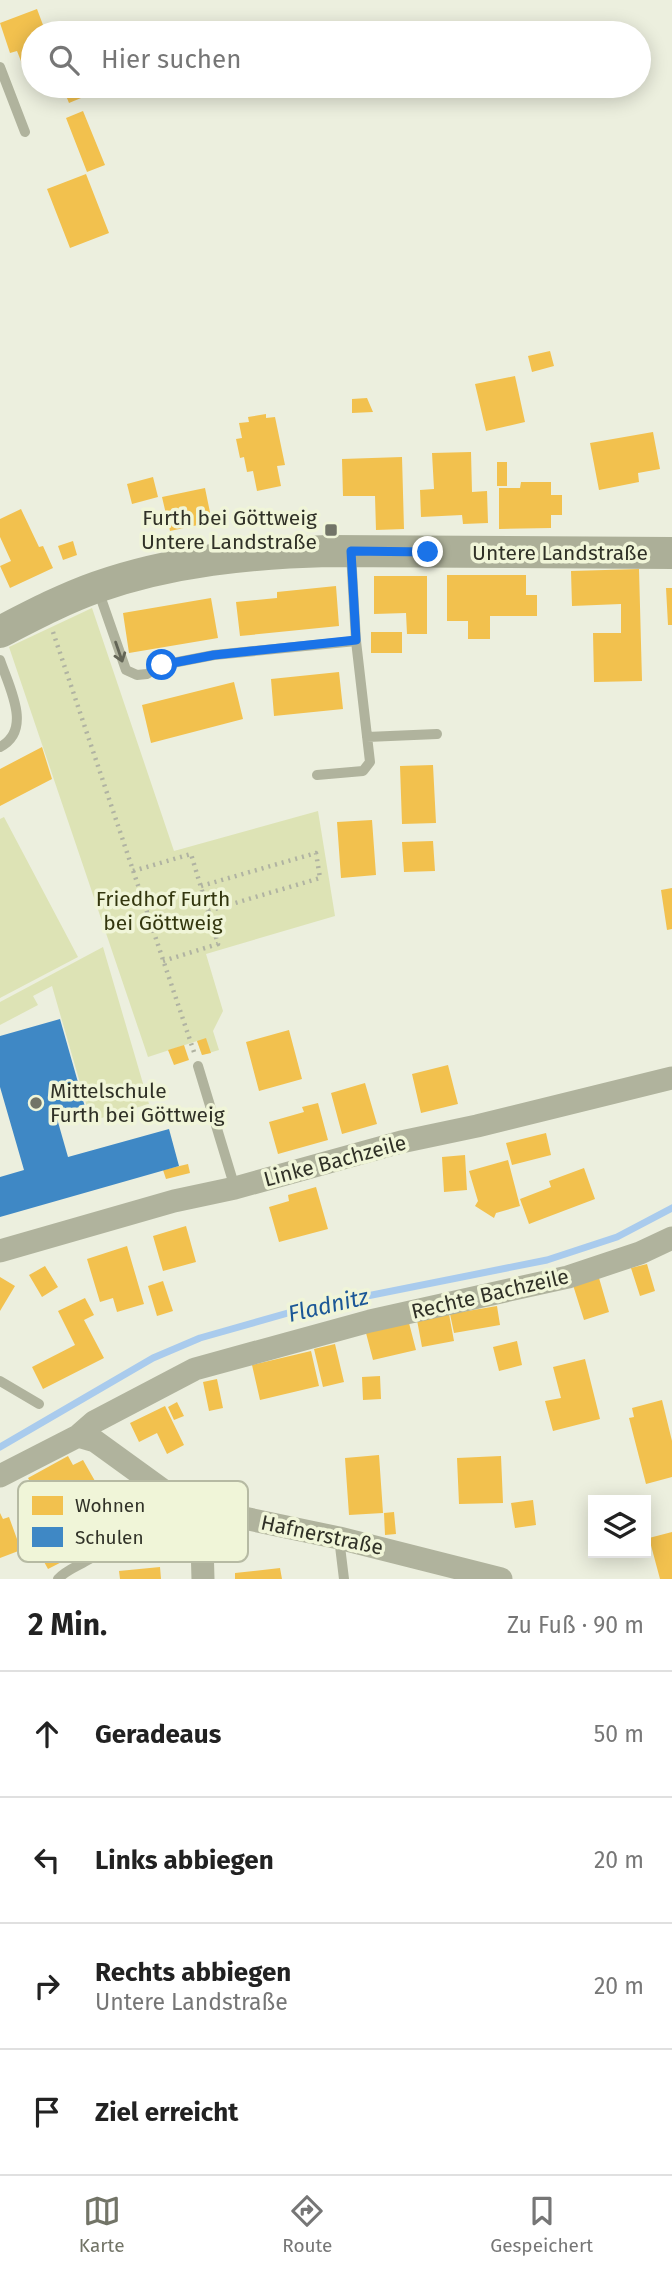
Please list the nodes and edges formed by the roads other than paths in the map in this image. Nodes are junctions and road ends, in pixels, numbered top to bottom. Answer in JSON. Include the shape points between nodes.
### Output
{"nodes":[{"id":1,"x":0,"y":67,"type":"edge"},
{"id":2,"x":25,"y":132,"type":"dead end"},
{"id":3,"x":351,"y":551,"type":"junction"},
{"id":4,"x":672,"y":553,"type":"edge"},
{"id":5,"x":97,"y":587,"type":"junction"},
{"id":6,"x":0,"y":632,"type":"edge"},
{"id":7,"x":356,"y":640,"type":"junction"},
{"id":8,"x":0,"y":660,"type":"edge"},
{"id":9,"x":438,"y":734,"type":"dead end"},
{"id":10,"x":367,"y":737,"type":"junction"},
{"id":11,"x":0,"y":747,"type":"edge"},
{"id":12,"x":317,"y":775,"type":"dead end"},
{"id":13,"x":198,"y":1066,"type":"dead end"},
{"id":14,"x":672,"y":1078,"type":"edge"},
{"id":15,"x":235,"y":1188,"type":"junction"},
{"id":16,"x":672,"y":1238,"type":"edge"},
{"id":17,"x":0,"y":1251,"type":"edge"},
{"id":18,"x":0,"y":1381,"type":"edge"},
{"id":19,"x":39,"y":1404,"type":"dead end"},
{"id":20,"x":78,"y":1436,"type":"junction"},
{"id":21,"x":0,"y":1476,"type":"edge"},
{"id":22,"x":150,"y":1481,"type":"edge"},
{"id":23,"x":248,"y":1524,"type":"edge"},
{"id":24,"x":339,"y":1538,"type":"junction"},
{"id":25,"x":86,"y":1562,"type":"edge"},
{"id":26,"x":58,"y":1579,"type":"edge"},
{"id":27,"x":344,"y":1579,"type":"edge"},
{"id":28,"x":501,"y":1579,"type":"edge"}],
"edges":[{"from":1,"to":2,"type":"lane"},
{"from":3,"to":4,"type":"street","name":"Untere Landstraße"},
{"from":3,"to":5,"type":"street","name":"Untere Landstraße","via":[[220,558]]},
{"from":3,"to":7,"type":"lane"},
{"from":5,"to":6,"type":"street","name":"Untere Landstraße"},
{"from":5,"to":7,"type":"lane","one_way":true,"via":[[121,660],[126,670],[137,675],[214,655]]},
{"from":7,"to":10,"type":"lane"},
{"from":8,"to":11,"type":"lane","via":[[18,726],[11,741]]},
{"from":9,"to":10,"type":"lane"},
{"from":10,"to":12,"type":"lane","via":[[370,762],[363,771]]},
{"from":13,"to":15,"type":"lane"},
{"from":14,"to":15,"type":"street","name":"Linke Bachzeile","via":[[401,1142]]},
{"from":15,"to":17,"type":"street","name":"Linke Bachzeile"},
{"from":16,"to":20,"type":"street","name":"Rechte Bachzeile","via":[[568,1277],[370,1321],[195,1369],[94,1422]]},
{"from":18,"to":19,"type":"lane"},
{"from":20,"to":21,"type":"street","name":"Rechte Bachzeile"},
{"from":20,"to":22,"type":"street","name":"Hafnerstraße","via":[[95,1441]]},
{"from":23,"to":24,"type":"street","name":"Hafnerstraße"},
{"from":24,"to":27,"type":"lane"},
{"from":24,"to":28,"type":"street","name":"Hafnerstraße"},
{"from":25,"to":26,"type":"lane"}]}
